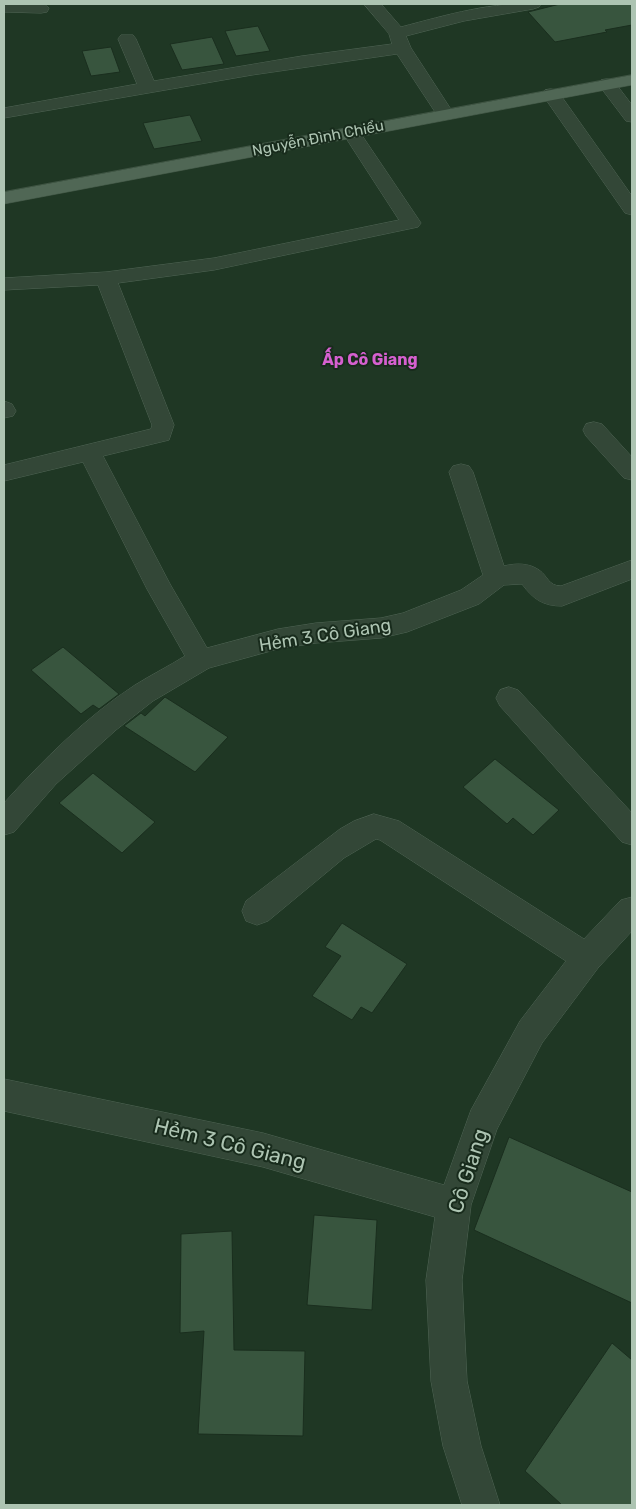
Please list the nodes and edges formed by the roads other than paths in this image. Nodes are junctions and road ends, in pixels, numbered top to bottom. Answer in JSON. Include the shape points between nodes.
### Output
{"nodes":[{"id":1,"x":372,"y":4,"type":"edge"},
{"id":2,"x":533,"y":4,"type":"edge"},
{"id":3,"x":4,"y":7,"type":"edge"},
{"id":4,"x":41,"y":8,"type":"dead end"},
{"id":5,"x":127,"y":40,"type":"dead end"},
{"id":6,"x":400,"y":41,"type":"junction"},
{"id":7,"x":632,"y":80,"type":"edge"},
{"id":8,"x":607,"y":84,"type":"junction"},
{"id":9,"x":148,"y":88,"type":"junction"},
{"id":10,"x":551,"y":94,"type":"junction"},
{"id":11,"x":4,"y":113,"type":"edge"},
{"id":12,"x":445,"y":114,"type":"junction"},
{"id":13,"x":632,"y":117,"type":"edge"},
{"id":14,"x":351,"y":132,"type":"junction"},
{"id":15,"x":4,"y":198,"type":"edge"},
{"id":16,"x":632,"y":210,"type":"edge"},
{"id":17,"x":106,"y":278,"type":"junction"},
{"id":18,"x":4,"y":284,"type":"edge"},
{"id":19,"x":594,"y":430,"type":"dead end"},
{"id":20,"x":89,"y":451,"type":"junction"},
{"id":21,"x":461,"y":472,"type":"dead end"},
{"id":22,"x":632,"y":472,"type":"edge"},
{"id":23,"x":4,"y":473,"type":"edge"},
{"id":24,"x":632,"y":569,"type":"edge"},
{"id":25,"x":496,"y":578,"type":"junction"},
{"id":26,"x":201,"y":660,"type":"junction"},
{"id":27,"x":509,"y":698,"type":"dead end"},
{"id":28,"x":4,"y":823,"type":"edge"},
{"id":29,"x":632,"y":834,"type":"edge"},
{"id":30,"x":632,"y":910,"type":"edge"},
{"id":31,"x":257,"y":911,"type":"dead end"},
{"id":32,"x":587,"y":958,"type":"junction"},
{"id":33,"x":4,"y":1095,"type":"edge"},
{"id":34,"x":454,"y":1205,"type":"junction"},
{"id":35,"x":480,"y":1505,"type":"edge"}],
"edges":[{"from":1,"to":6,"type":"street"},
{"from":2,"to":6,"type":"street","via":[[464,16]]},
{"from":3,"to":4,"type":"street"},
{"from":5,"to":9,"type":"street"},
{"from":6,"to":9,"type":"street","via":[[356,54]]},
{"from":6,"to":12,"type":"street"},
{"from":7,"to":8,"type":"main road","name":"Nguyễn Đình Chiểu"},
{"from":8,"to":10,"type":"main road","name":"Nguyễn Đình Chiểu"},
{"from":8,"to":13,"type":"street"},
{"from":9,"to":11,"type":"street"},
{"from":10,"to":12,"type":"main road","name":"Nguyễn Đình Chiểu"},
{"from":10,"to":16,"type":"street"},
{"from":12,"to":14,"type":"main road","name":"Nguyễn Đình Chiểu"},
{"from":14,"to":15,"type":"main road","name":"Nguyễn Đình Chiểu"},
{"from":14,"to":17,"type":"street","via":[[411,223],[214,264]]},
{"from":17,"to":18,"type":"street"},
{"from":17,"to":20,"type":"street","via":[[163,425],[160,434]]},
{"from":19,"to":22,"type":"street"},
{"from":20,"to":23,"type":"street"},
{"from":20,"to":26,"type":"street","via":[[160,589]]},
{"from":21,"to":25,"type":"street"},
{"from":24,"to":25,"type":"street","name":"Hẻm 3 Cô Giang","via":[[562,596],[550,596],[531,577],[521,573]]},
{"from":25,"to":26,"type":"street","name":"Hẻm 3 Cô Giang","via":[[470,596],[407,622],[381,628],[278,639]]},
{"from":26,"to":28,"type":"street","name":"Hẻm 3 Cô Giang","via":[[144,693],[106,722],[46,776]]},
{"from":27,"to":29,"type":"street"},
{"from":30,"to":32,"type":"street","name":"Cô Giang"},
{"from":31,"to":32,"type":"street","via":[[313,865],[362,830],[374,826],[389,830]]},
{"from":32,"to":34,"type":"street","name":"Cô Giang","via":[[531,1032],[483,1122]]},
{"from":33,"to":34,"type":"street","name":"Hẻm 3 Cô Giang","via":[[263,1150]]},
{"from":34,"to":35,"type":"street","name":"Cô Giang","via":[[444,1280],[449,1381],[462,1446]]}]}
